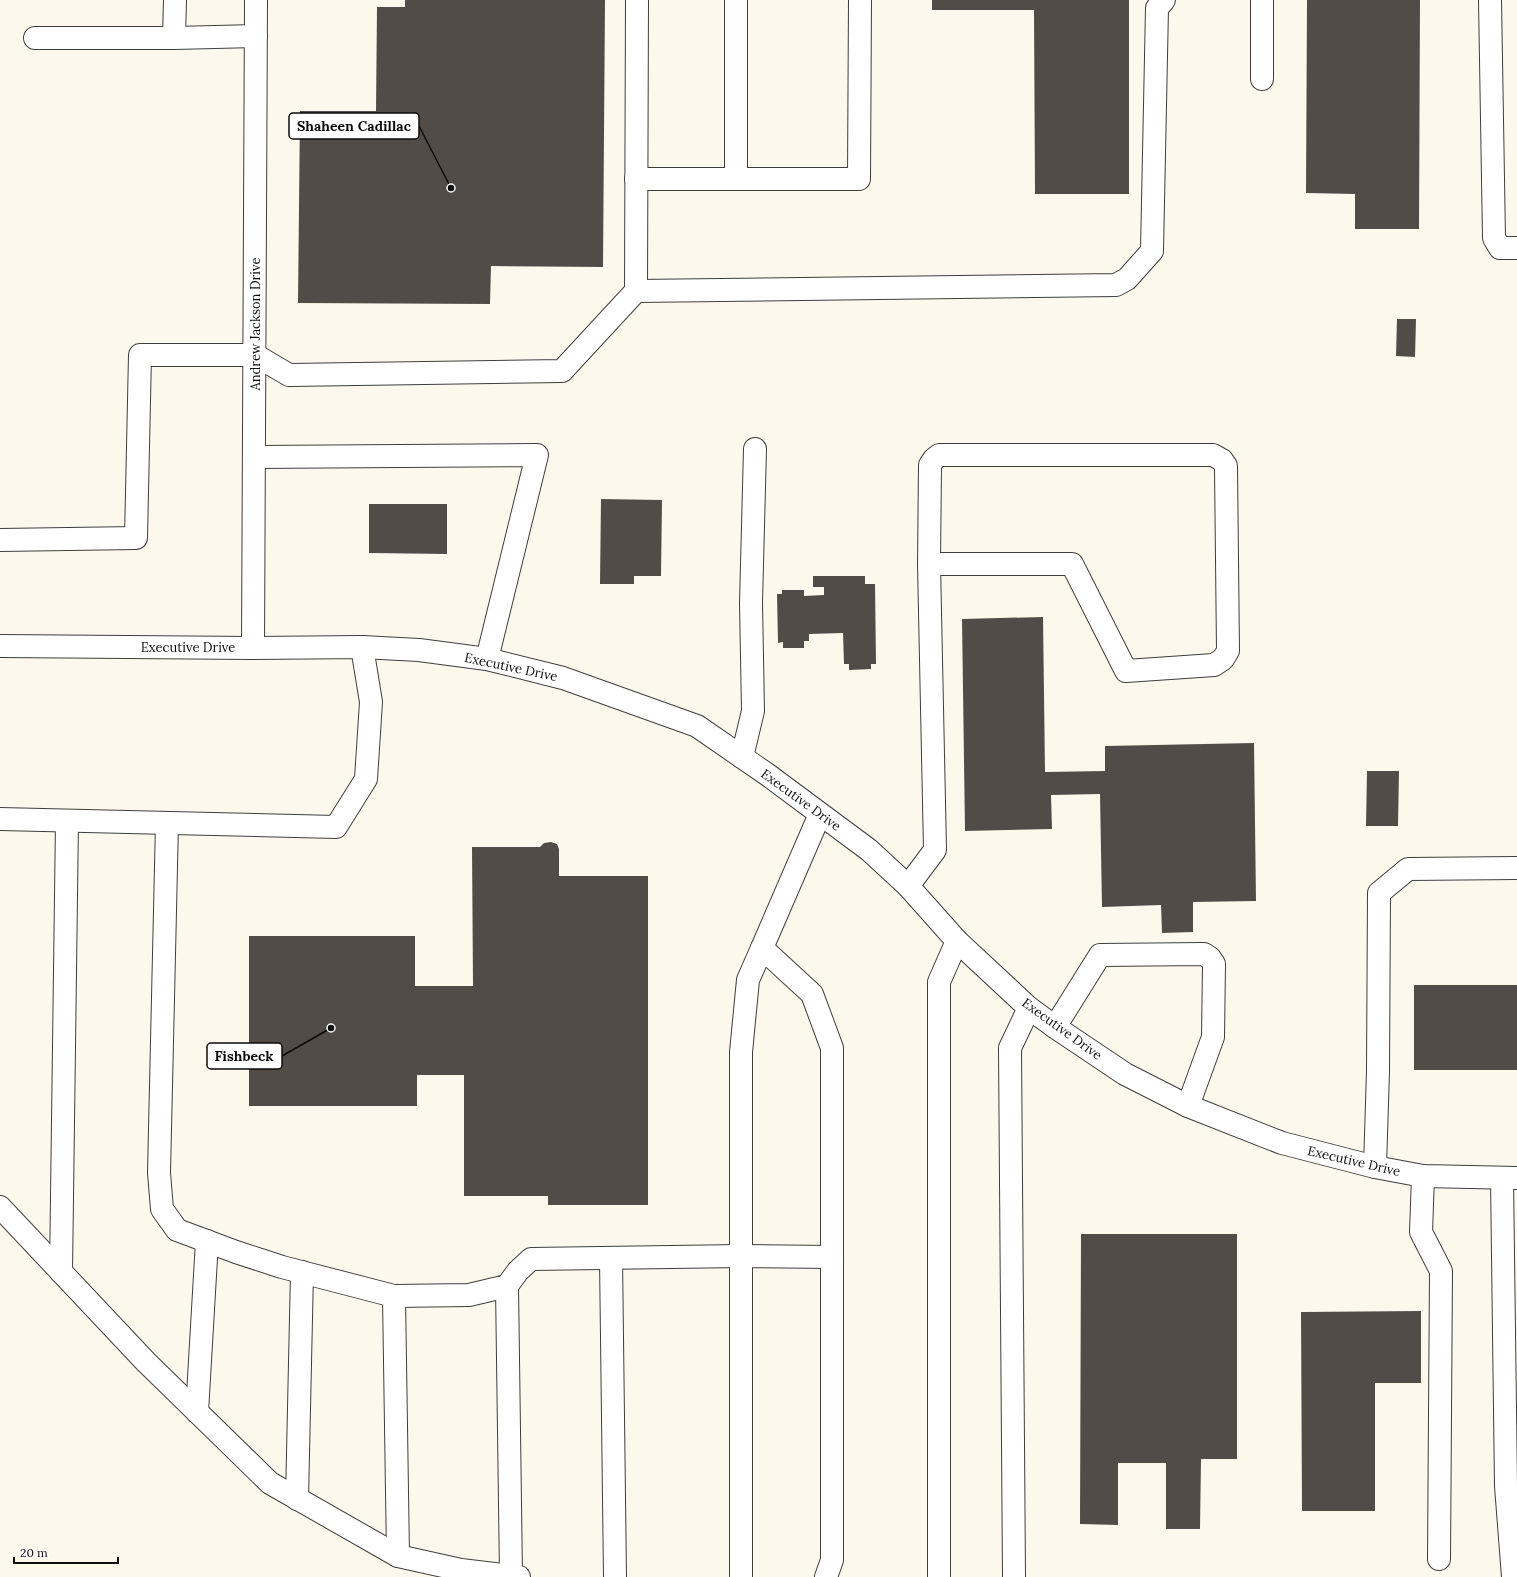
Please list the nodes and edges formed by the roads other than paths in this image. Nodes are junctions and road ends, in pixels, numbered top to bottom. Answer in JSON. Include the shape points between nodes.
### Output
{"nodes":[{"id":1,"x":175,"y":0,"type":"edge"},
{"id":2,"x":256,"y":0,"type":"edge"},
{"id":3,"x":636,"y":0,"type":"edge"},
{"id":4,"x":736,"y":0,"type":"edge"},
{"id":5,"x":860,"y":0,"type":"edge"},
{"id":6,"x":1164,"y":0,"type":"edge"},
{"id":7,"x":1262,"y":0,"type":"edge"},
{"id":8,"x":1490,"y":0,"type":"edge"},
{"id":9,"x":256,"y":36,"type":"junction"},
{"id":10,"x":35,"y":38,"type":"dead end"},
{"id":11,"x":174,"y":38,"type":"junction"},
{"id":12,"x":1262,"y":79,"type":"dead end"},
{"id":13,"x":636,"y":179,"type":"junction"},
{"id":14,"x":736,"y":179,"type":"junction"},
{"id":15,"x":1517,"y":248,"type":"edge"},
{"id":16,"x":636,"y":291,"type":"junction"},
{"id":17,"x":255,"y":355,"type":"junction"},
{"id":18,"x":755,"y":448,"type":"dead end"},
{"id":19,"x":254,"y":457,"type":"junction"},
{"id":20,"x":0,"y":540,"type":"edge"},
{"id":21,"x":929,"y":564,"type":"junction"},
{"id":22,"x":0,"y":646,"type":"edge"},
{"id":23,"x":362,"y":647,"type":"junction"},
{"id":24,"x":253,"y":648,"type":"junction"},
{"id":25,"x":487,"y":660,"type":"junction"},
{"id":26,"x":742,"y":758,"type":"junction"},
{"id":27,"x":820,"y":814,"type":"junction"},
{"id":28,"x":0,"y":819,"type":"edge"},
{"id":29,"x":67,"y":820,"type":"junction"},
{"id":30,"x":167,"y":823,"type":"junction"},
{"id":31,"x":1517,"y":868,"type":"edge"},
{"id":32,"x":908,"y":886,"type":"junction"},
{"id":33,"x":957,"y":941,"type":"junction"},
{"id":34,"x":762,"y":948,"type":"junction"},
{"id":35,"x":1030,"y":1008,"type":"junction"},
{"id":36,"x":1055,"y":1027,"type":"junction"},
{"id":37,"x":1188,"y":1106,"type":"junction"},
{"id":38,"x":1375,"y":1167,"type":"junction"},
{"id":39,"x":1423,"y":1176,"type":"junction"},
{"id":40,"x":1510,"y":1178,"type":"edge"},
{"id":41,"x":0,"y":1207,"type":"edge"},
{"id":42,"x":207,"y":1241,"type":"junction"},
{"id":43,"x":741,"y":1256,"type":"junction"},
{"id":44,"x":832,"y":1257,"type":"junction"},
{"id":45,"x":611,"y":1258,"type":"junction"},
{"id":46,"x":61,"y":1272,"type":"junction"},
{"id":47,"x":302,"y":1272,"type":"junction"},
{"id":48,"x":507,"y":1286,"type":"junction"},
{"id":49,"x":394,"y":1296,"type":"junction"},
{"id":50,"x":197,"y":1412,"type":"junction"},
{"id":51,"x":297,"y":1498,"type":"junction"},
{"id":52,"x":398,"y":1556,"type":"junction"},
{"id":53,"x":1440,"y":1559,"type":"dead end"},
{"id":54,"x":515,"y":1577,"type":"edge"},
{"id":55,"x":615,"y":1577,"type":"edge"},
{"id":56,"x":741,"y":1577,"type":"edge"},
{"id":57,"x":826,"y":1577,"type":"edge"},
{"id":58,"x":939,"y":1577,"type":"edge"},
{"id":59,"x":1014,"y":1577,"type":"edge"},
{"id":60,"x":1513,"y":1577,"type":"edge"}],
"edges":[{"from":1,"to":11,"type":"street"},
{"from":2,"to":9,"type":"street","name":"Andrew Jackson Drive"},
{"from":3,"to":13,"type":"street"},
{"from":4,"to":14,"type":"street"},
{"from":5,"to":14,"type":"street","via":[[859,179]]},
{"from":6,"to":16,"type":"street","via":[[1157,8],[1152,251],[1127,278],[1116,285]]},
{"from":7,"to":12,"type":"street"},
{"from":8,"to":15,"type":"street","via":[[1494,238],[1500,248]]},
{"from":9,"to":11,"type":"street"},
{"from":9,"to":17,"type":"street","name":"Andrew Jackson Drive"},
{"from":10,"to":11,"type":"street"},
{"from":13,"to":14,"type":"street"},
{"from":13,"to":16,"type":"street"},
{"from":16,"to":17,"type":"street","via":[[562,371],[289,375]]},
{"from":17,"to":19,"type":"street","name":"Andrew Jackson Drive"},
{"from":17,"to":20,"type":"street","via":[[140,355],[136,538]]},
{"from":18,"to":26,"type":"street","via":[[751,603],[753,712]]},
{"from":19,"to":24,"type":"street","name":"Andrew Jackson Drive"},
{"from":19,"to":25,"type":"street","via":[[537,455]]},
{"from":21,"to":21,"type":"street","via":[[930,465],[939,455],[1213,455],[1226,466],[1228,651],[1224,659],[1214,665],[1126,670],[1072,564]]},
{"from":21,"to":32,"type":"street","via":[[935,850]]},
{"from":22,"to":24,"type":"street","name":"Executive Drive"},
{"from":23,"to":24,"type":"street","name":"Executive Drive"},
{"from":23,"to":25,"type":"street","name":"Executive Drive","via":[[419,650]]},
{"from":23,"to":30,"type":"street","via":[[371,702],[366,779],[336,827]]},
{"from":25,"to":26,"type":"street","name":"Executive Drive","via":[[563,678],[697,726]]},
{"from":26,"to":27,"type":"street","name":"Executive Drive"},
{"from":27,"to":32,"type":"street","name":"Executive Drive","via":[[869,850]]},
{"from":27,"to":34,"type":"street"},
{"from":28,"to":29,"type":"street"},
{"from":29,"to":30,"type":"street"},
{"from":29,"to":46,"type":"street"},
{"from":30,"to":42,"type":"street","via":[[159,1180],[162,1209],[177,1230]]},
{"from":31,"to":38,"type":"street","via":[[1408,869],[1379,893]]},
{"from":32,"to":33,"type":"street","name":"Executive Drive"},
{"from":33,"to":35,"type":"street","name":"Executive Drive"},
{"from":33,"to":58,"type":"street","via":[[939,982]]},
{"from":34,"to":43,"type":"street","via":[[748,980],[741,1052]]},
{"from":34,"to":44,"type":"street","via":[[812,994],[832,1048]]},
{"from":35,"to":36,"type":"street","name":"Executive Drive"},
{"from":35,"to":59,"type":"street","via":[[1010,1048]]},
{"from":36,"to":37,"type":"street","name":"Executive Drive","via":[[1125,1074]]},
{"from":36,"to":37,"type":"street","via":[[1100,955],[1204,954],[1214,964],[1213,1037]]},
{"from":37,"to":38,"type":"street","name":"Executive Drive","via":[[1282,1143]]},
{"from":38,"to":39,"type":"street","name":"Executive Drive"},
{"from":39,"to":40,"type":"street","name":"Executive Drive"},
{"from":39,"to":53,"type":"street","via":[[1421,1232],[1441,1271]]},
{"from":40,"to":60,"type":"street","via":[[1506,1486]]},
{"from":41,"to":46,"type":"street"},
{"from":42,"to":47,"type":"street"},
{"from":42,"to":50,"type":"street"},
{"from":43,"to":44,"type":"street"},
{"from":43,"to":45,"type":"street"},
{"from":43,"to":56,"type":"street"},
{"from":44,"to":57,"type":"street","via":[[832,1560]]},
{"from":45,"to":48,"type":"street","via":[[530,1259]]},
{"from":45,"to":55,"type":"street"},
{"from":46,"to":50,"type":"street"},
{"from":47,"to":49,"type":"street"},
{"from":47,"to":51,"type":"street"},
{"from":48,"to":49,"type":"street","via":[[469,1295]]},
{"from":48,"to":54,"type":"street"},
{"from":49,"to":52,"type":"street"},
{"from":50,"to":51,"type":"street","via":[[270,1483]]},
{"from":51,"to":52,"type":"street"},
{"from":52,"to":54,"type":"street","via":[[461,1570]]}]}
